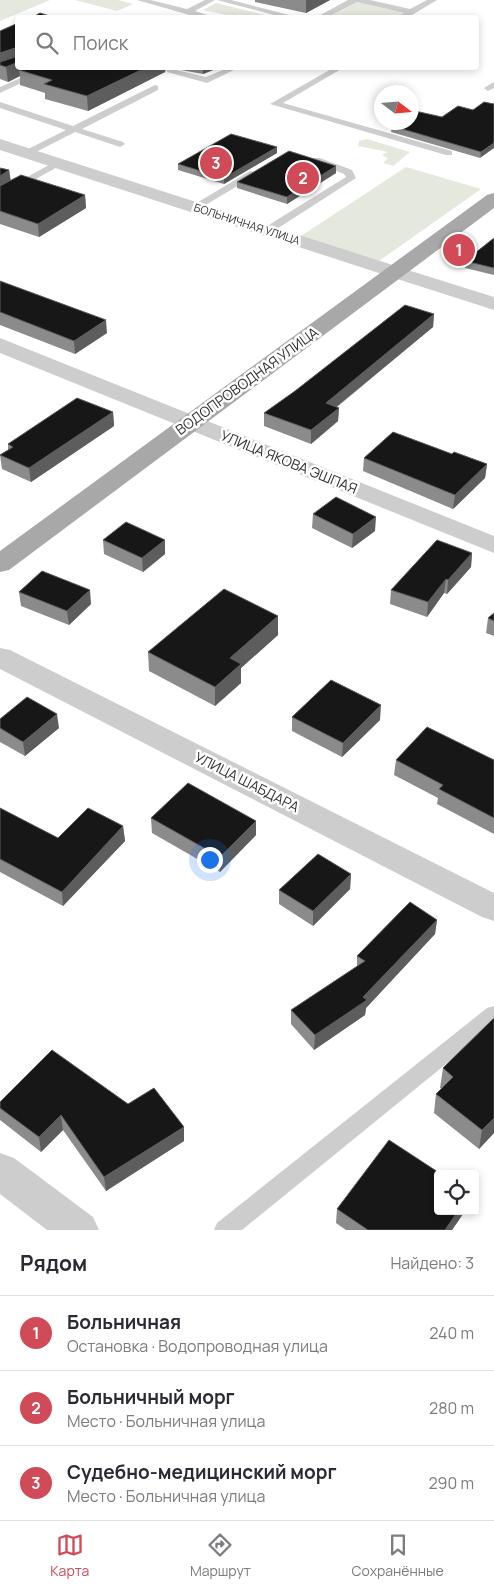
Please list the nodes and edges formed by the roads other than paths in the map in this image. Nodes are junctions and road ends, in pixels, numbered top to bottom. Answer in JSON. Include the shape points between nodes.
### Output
{"nodes":[{"id":1,"x":141,"y":0,"type":"edge"},
{"id":2,"x":211,"y":0,"type":"edge"},
{"id":3,"x":221,"y":0,"type":"edge"},
{"id":4,"x":354,"y":0,"type":"edge"},
{"id":5,"x":359,"y":0,"type":"edge"},
{"id":6,"x":433,"y":0,"type":"edge"},
{"id":7,"x":188,"y":12,"type":"junction"},
{"id":8,"x":412,"y":12,"type":"junction"},
{"id":9,"x":200,"y":15,"type":"edge"},
{"id":10,"x":284,"y":15,"type":"edge"},
{"id":11,"x":326,"y":15,"type":"edge"},
{"id":12,"x":407,"y":15,"type":"edge"},
{"id":13,"x":45,"y":70,"type":"edge"},
{"id":14,"x":170,"y":70,"type":"dead end"},
{"id":15,"x":230,"y":70,"type":"edge"},
{"id":16,"x":336,"y":70,"type":"edge"},
{"id":17,"x":155,"y":88,"type":"dead end"},
{"id":18,"x":0,"y":90,"type":"edge"},
{"id":19,"x":0,"y":105,"type":"edge"},
{"id":20,"x":74,"y":129,"type":"junction"},
{"id":21,"x":0,"y":144,"type":"edge"},
{"id":22,"x":120,"y":144,"type":"dead end"},
{"id":23,"x":26,"y":153,"type":"junction"},
{"id":24,"x":449,"y":154,"type":"dead end"},
{"id":25,"x":317,"y":160,"type":"edge"},
{"id":26,"x":58,"y":163,"type":"junction"},
{"id":27,"x":266,"y":165,"type":"edge"},
{"id":28,"x":0,"y":196,"type":"edge"},
{"id":29,"x":494,"y":199,"type":"edge"},
{"id":30,"x":195,"y":207,"type":"junction"},
{"id":31,"x":268,"y":230,"type":"junction"},
{"id":32,"x":396,"y":272,"type":"junction"},
{"id":33,"x":494,"y":304,"type":"edge"},
{"id":34,"x":0,"y":345,"type":"edge"},
{"id":35,"x":191,"y":423,"type":"junction"},
{"id":36,"x":494,"y":545,"type":"edge"},
{"id":37,"x":0,"y":564,"type":"edge"},
{"id":38,"x":0,"y":657,"type":"edge"},
{"id":39,"x":494,"y":908,"type":"edge"},
{"id":40,"x":494,"y":1014,"type":"edge"},
{"id":41,"x":0,"y":1171,"type":"edge"},
{"id":42,"x":79,"y":1230,"type":"edge"},
{"id":43,"x":225,"y":1230,"type":"edge"}],
"edges":[{"from":1,"to":7,"type":"lane"},
{"from":2,"to":7,"type":"lane"},
{"from":3,"to":10,"type":"lane"},
{"from":4,"to":11,"type":"lane"},
{"from":5,"to":8,"type":"lane"},
{"from":6,"to":8,"type":"lane"},
{"from":7,"to":9,"type":"lane"},
{"from":8,"to":12,"type":"lane"},
{"from":13,"to":18,"type":"lane"},
{"from":14,"to":15,"type":"lane","via":[[207,80]]},
{"from":16,"to":24,"type":"lane","via":[[275,104]]},
{"from":17,"to":20,"type":"lane"},
{"from":19,"to":20,"type":"lane"},
{"from":20,"to":22,"type":"lane"},
{"from":20,"to":23,"type":"lane"},
{"from":21,"to":23,"type":"street","name":"БОЛЬНИЧНАЯ УЛИЦА"},
{"from":23,"to":26,"type":"street","name":"БОЛЬНИЧНАЯ УЛИЦА"},
{"from":25,"to":31,"type":"lane","via":[[348,172],[351,178]]},
{"from":26,"to":28,"type":"lane"},
{"from":26,"to":30,"type":"street","name":"БОЛЬНИЧНАЯ УЛИЦА"},
{"from":27,"to":30,"type":"lane"},
{"from":29,"to":32,"type":"main road","name":"ВОДОПРОВОДНАЯ УЛИЦА"},
{"from":30,"to":31,"type":"street","name":"БОЛЬНИЧНАЯ УЛИЦА"},
{"from":31,"to":32,"type":"street","name":"БОЛЬНИЧНАЯ УЛИЦА"},
{"from":32,"to":33,"type":"street","name":"БОЛЬНИЧНАЯ УЛИЦА"},
{"from":32,"to":35,"type":"main road","name":"ВОДОПРОВОДНАЯ УЛИЦА"},
{"from":34,"to":35,"type":"street","name":"УЛИЦА ЯКОВА ЭШПАЯ"},
{"from":35,"to":36,"type":"street","name":"УЛИЦА ЯКОВА ЭШПАЯ"},
{"from":35,"to":37,"type":"main road","name":"ВОДОПРОВОДНАЯ УЛИЦА"},
{"from":38,"to":39,"type":"street","name":"УЛИЦА ШАБДАРА"},
{"from":40,"to":43,"type":"lane"},
{"from":41,"to":42,"type":"street"}]}
